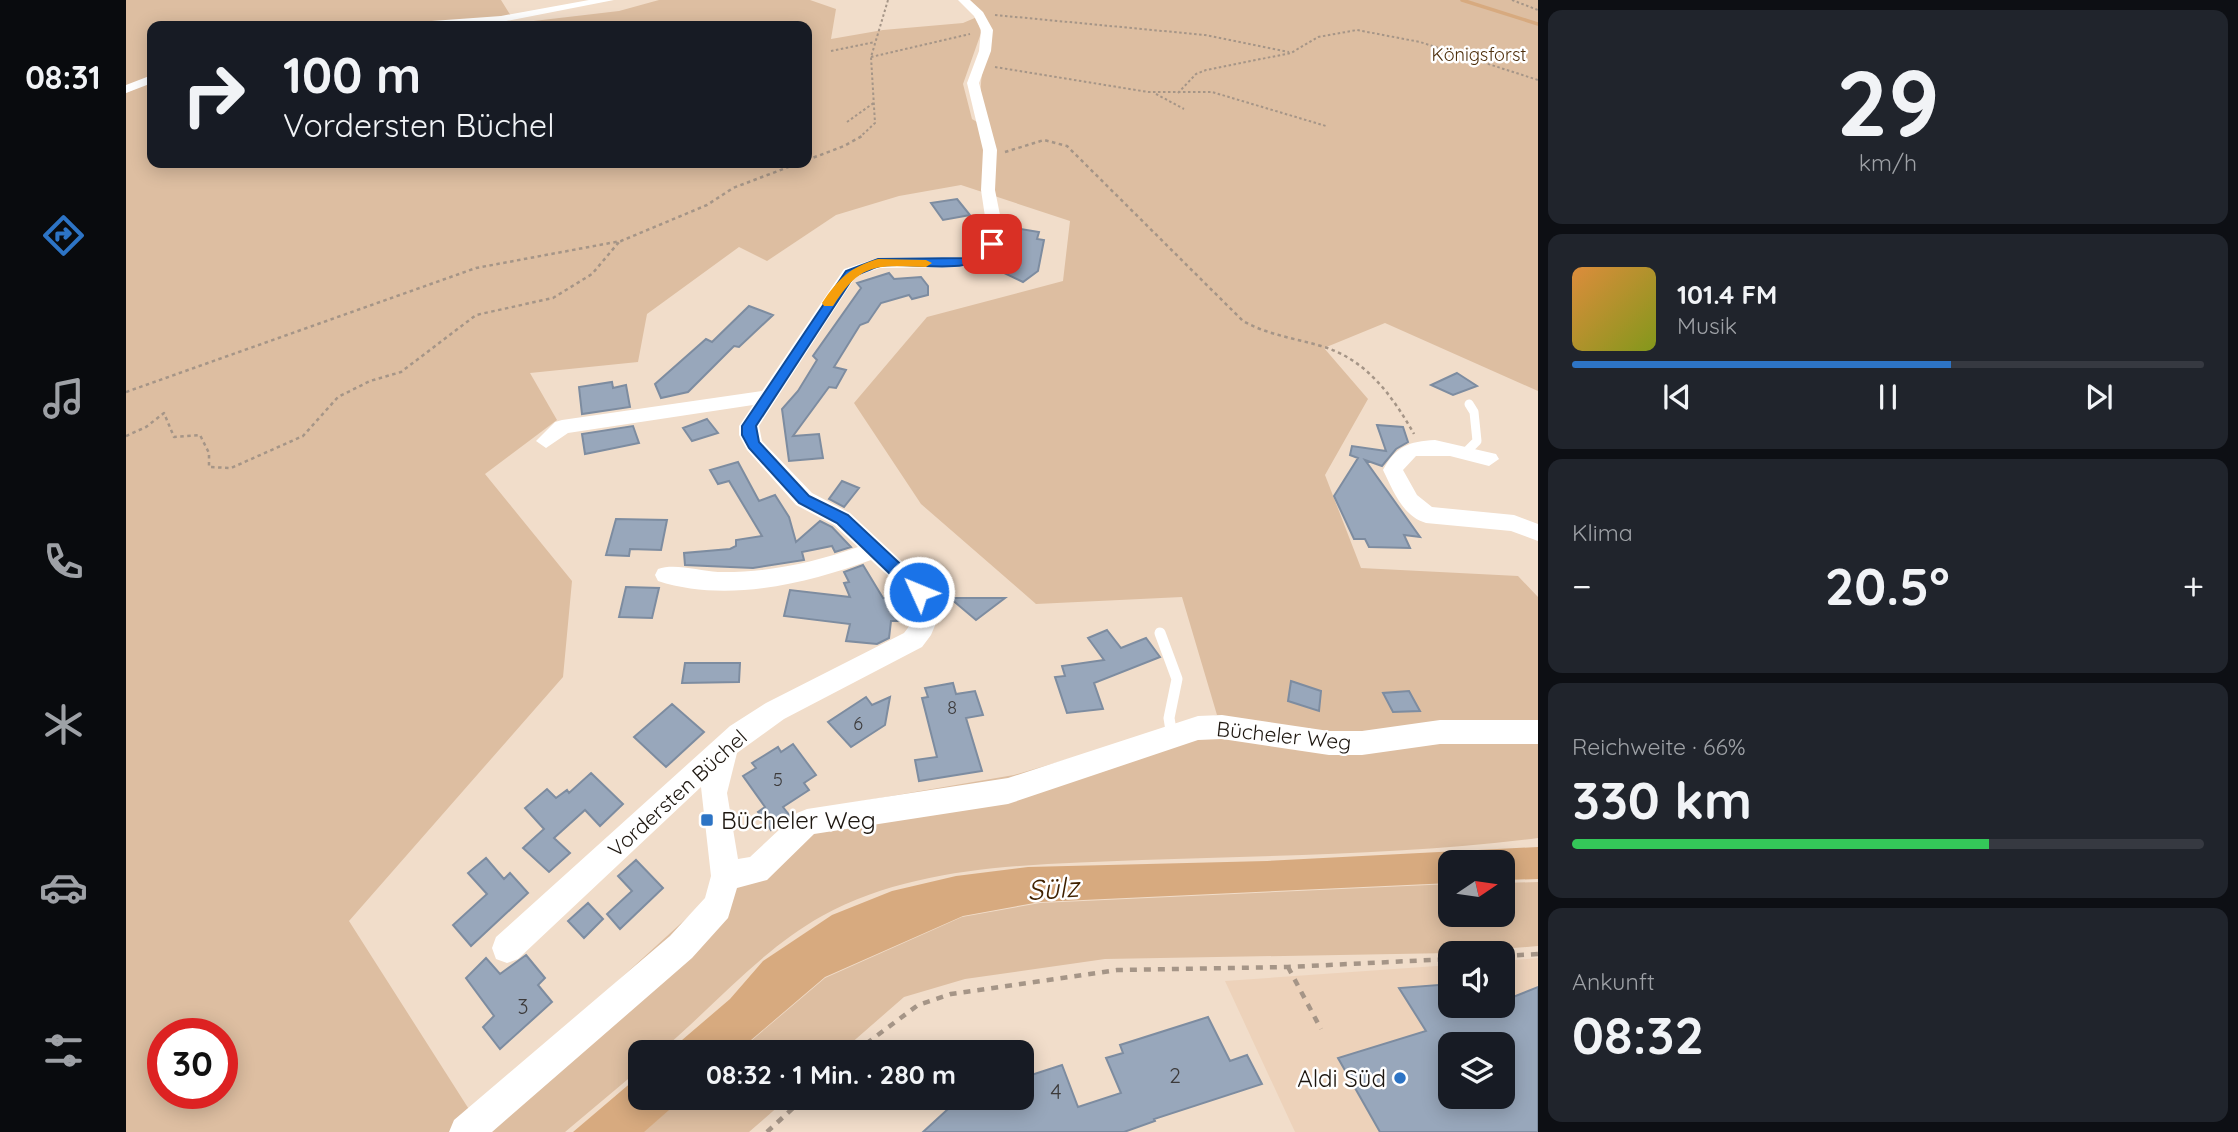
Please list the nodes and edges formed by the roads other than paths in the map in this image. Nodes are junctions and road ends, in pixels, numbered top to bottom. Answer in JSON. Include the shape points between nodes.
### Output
{"nodes":[{"id":1,"x":608,"y":0,"type":"edge"},
{"id":2,"x":964,"y":0,"type":"edge"},
{"id":3,"x":473,"y":21,"type":"edge"},
{"id":4,"x":147,"y":81,"type":"edge"},
{"id":5,"x":126,"y":89,"type":"edge"},
{"id":6,"x":770,"y":396,"type":"junction"},
{"id":7,"x":1469,"y":404,"type":"dead end"},
{"id":8,"x":546,"y":442,"type":"dead end"},
{"id":9,"x":1467,"y":451,"type":"junction"},
{"id":10,"x":1489,"y":458,"type":"dead end"},
{"id":11,"x":1538,"y":533,"type":"edge"},
{"id":12,"x":875,"y":550,"type":"junction"},
{"id":13,"x":666,"y":575,"type":"dead end"},
{"id":14,"x":1160,"y":633,"type":"dead end"},
{"id":15,"x":1538,"y":732,"type":"edge"},
{"id":16,"x":1172,"y":736,"type":"junction"},
{"id":17,"x":726,"y":748,"type":"junction"},
{"id":18,"x":726,"y":876,"type":"junction"},
{"id":19,"x":507,"y":948,"type":"dead end"},
{"id":20,"x":466,"y":1132,"type":"edge"}],
"edges":[{"from":1,"to":3,"type":"street"},
{"from":2,"to":6,"type":"street","name":"Vordersten Büchel","via":[[981,16],[988,42],[973,83],[990,158],[988,190],[995,237],[988,250],[967,262],[878,263],[850,273]]},
{"from":4,"to":5,"type":"street"},
{"from":6,"to":8,"type":"street","via":[[562,427]]},
{"from":6,"to":12,"type":"street","name":"Vordersten Büchel","via":[[749,426],[754,445],[804,499],[842,519]]},
{"from":7,"to":9,"type":"lane","via":[[1477,441]]},
{"from":9,"to":10,"type":"street"},
{"from":9,"to":11,"type":"street","via":[[1421,447],[1396,459],[1393,470],[1398,485],[1419,512],[1514,523]]},
{"from":12,"to":13,"type":"street","via":[[834,566],[773,576],[699,582]]},
{"from":12,"to":17,"type":"street","name":"Vordersten Büchel","via":[[919,592],[927,616],[923,628],[913,640],[775,711]]},
{"from":14,"to":16,"type":"lane","via":[[1177,679],[1169,718]]},
{"from":15,"to":16,"type":"street","name":"Bücheler Weg","via":[[1440,732],[1362,743],[1329,743],[1222,727]]},
{"from":16,"to":18,"type":"street","name":"Bücheler Weg","via":[[1008,792],[807,822],[757,870]]},
{"from":17,"to":18,"type":"street","via":[[713,793]]},
{"from":17,"to":19,"type":"street","name":"Vordersten Büchel"},
{"from":18,"to":20,"type":"street","via":[[717,907],[681,947]]}]}
